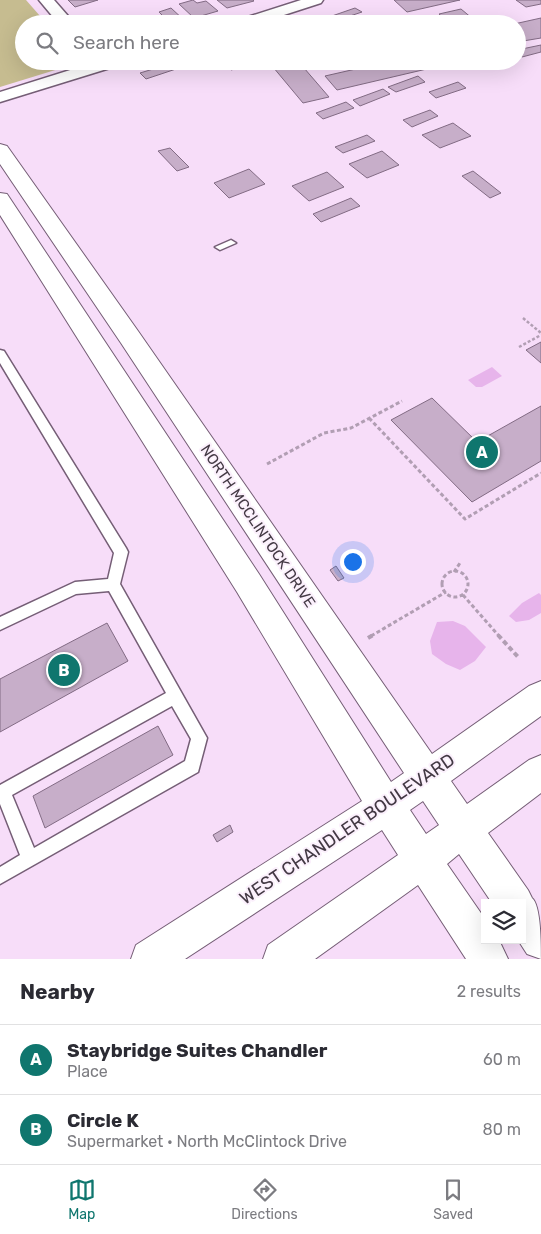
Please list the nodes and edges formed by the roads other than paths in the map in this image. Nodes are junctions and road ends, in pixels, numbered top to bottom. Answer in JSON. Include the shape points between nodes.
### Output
{"nodes":[{"id":1,"x":46,"y":0,"type":"edge"},
{"id":2,"x":316,"y":0,"type":"edge"},
{"id":3,"x":60,"y":15,"type":"edge"},
{"id":4,"x":268,"y":15,"type":"edge"},
{"id":5,"x":84,"y":70,"type":"edge"},
{"id":6,"x":0,"y":97,"type":"edge"},
{"id":7,"x":0,"y":150,"type":"edge"},
{"id":8,"x":0,"y":199,"type":"edge"},
{"id":9,"x":231,"y":242,"type":"dead end"},
{"id":10,"x":220,"y":247,"type":"dead end"},
{"id":11,"x":103,"y":295,"type":"junction"},
{"id":12,"x":72,"y":307,"type":"junction"},
{"id":13,"x":0,"y":354,"type":"edge"},
{"id":14,"x":113,"y":585,"type":"junction"},
{"id":15,"x":0,"y":624,"type":"edge"},
{"id":16,"x":175,"y":696,"type":"junction"},
{"id":17,"x":541,"y":697,"type":"edge"},
{"id":18,"x":541,"y":772,"type":"edge"},
{"id":19,"x":427,"y":777,"type":"junction"},
{"id":20,"x":386,"y":806,"type":"junction"},
{"id":21,"x":464,"y":829,"type":"junction"},
{"id":22,"x":30,"y":859,"type":"junction"},
{"id":23,"x":422,"y":860,"type":"junction"},
{"id":24,"x":0,"y":876,"type":"edge"},
{"id":25,"x":512,"y":899,"type":"edge"},
{"id":26,"x":526,"y":919,"type":"edge"},
{"id":27,"x":541,"y":940,"type":"edge"},
{"id":28,"x":150,"y":959,"type":"edge"},
{"id":29,"x":282,"y":959,"type":"edge"},
{"id":30,"x":489,"y":959,"type":"edge"}],
"edges":[{"from":1,"to":3,"type":"street"},
{"from":2,"to":4,"type":"street"},
{"from":5,"to":6,"type":"street"},
{"from":7,"to":11,"type":"main road","name":"NORTH MCCLINTOCK DRIVE"},
{"from":8,"to":12,"type":"main road"},
{"from":9,"to":10,"type":"lane"},
{"from":11,"to":12,"type":"main road"},
{"from":11,"to":19,"type":"main road","name":"NORTH MCCLINTOCK DRIVE"},
{"from":12,"to":20,"type":"main road"},
{"from":13,"to":14,"type":"lane","via":[[121,552]]},
{"from":14,"to":15,"type":"lane","via":[[75,588]]},
{"from":14,"to":16,"type":"lane"},
{"from":16,"to":22,"type":"lane","via":[[199,738],[192,766]]},
{"from":16,"to":22,"type":"lane","via":[[3,792]]},
{"from":17,"to":19,"type":"main road","name":"WEST CHANDLER BOULEVARD"},
{"from":18,"to":21,"type":"main road"},
{"from":19,"to":20,"type":"main road","name":"WEST CHANDLER BOULEVARD"},
{"from":19,"to":21,"type":"main road","name":"NORTH MCCLINTOCK DRIVE"},
{"from":20,"to":23,"type":"main road"},
{"from":20,"to":28,"type":"main road","name":"WEST CHANDLER BOULEVARD"},
{"from":21,"to":23,"type":"main road"},
{"from":21,"to":25,"type":"main road","name":"NORTH MCCLINTOCK DRIVE"},
{"from":22,"to":24,"type":"lane"},
{"from":23,"to":29,"type":"main road"},
{"from":23,"to":30,"type":"main road"},
{"from":26,"to":27,"type":"main road"}]}
